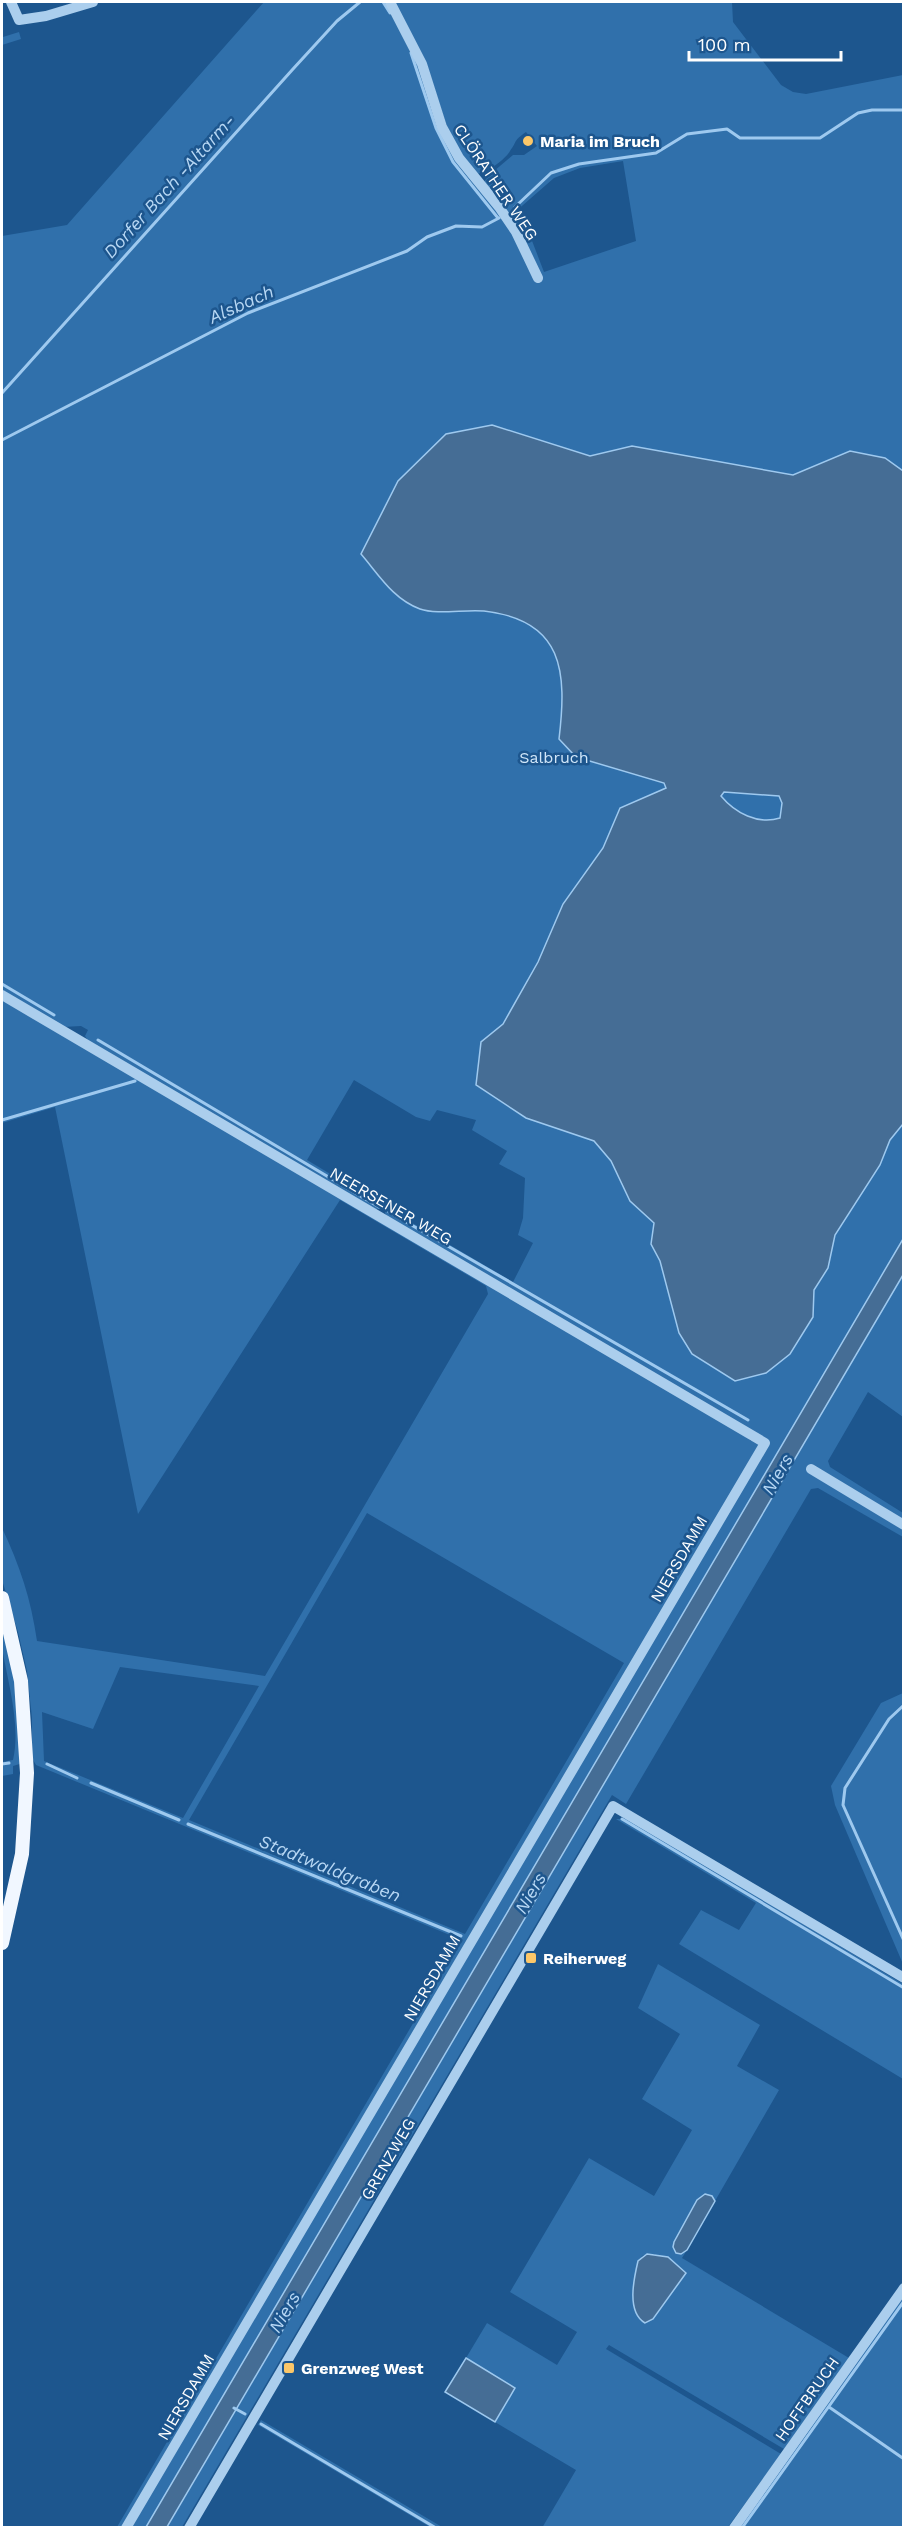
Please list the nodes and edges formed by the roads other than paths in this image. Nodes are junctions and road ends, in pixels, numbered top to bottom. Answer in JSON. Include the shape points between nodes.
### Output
{"nodes":[{"id":1,"x":10,"y":2,"type":"edge"},
{"id":2,"x":93,"y":2,"type":"edge"},
{"id":3,"x":390,"y":2,"type":"edge"},
{"id":4,"x":538,"y":278,"type":"dead end"},
{"id":5,"x":2,"y":995,"type":"edge"},
{"id":6,"x":765,"y":1443,"type":"joint"},
{"id":7,"x":811,"y":1469,"type":"dead end"},
{"id":8,"x":903,"y":1525,"type":"edge"},
{"id":9,"x":2,"y":1598,"type":"edge"},
{"id":10,"x":2,"y":1943,"type":"edge"},
{"id":11,"x":903,"y":1978,"type":"edge"},
{"id":12,"x":903,"y":2288,"type":"edge"},
{"id":13,"x":126,"y":2528,"type":"edge"},
{"id":14,"x":189,"y":2528,"type":"edge"},
{"id":15,"x":734,"y":2528,"type":"edge"}],
"edges":[{"from":1,"to":2,"type":"street","via":[[19,20]]},
{"from":3,"to":4,"type":"street","name":"CLÖRATHER WEG","via":[[422,64],[442,127],[459,158],[516,232]]},
{"from":5,"to":6,"type":"street","name":"NEERSENER WEG"},
{"from":6,"to":13,"type":"street","name":"NIERSDAMM"},
{"from":7,"to":8,"type":"street"},
{"from":9,"to":10,"type":"main road","via":[[21,1681],[27,1773],[22,1854]]},
{"from":11,"to":14,"type":"street","name":"GRENZWEG","via":[[613,1806]]},
{"from":12,"to":15,"type":"street","name":"HOFFBRUCH"}]}
